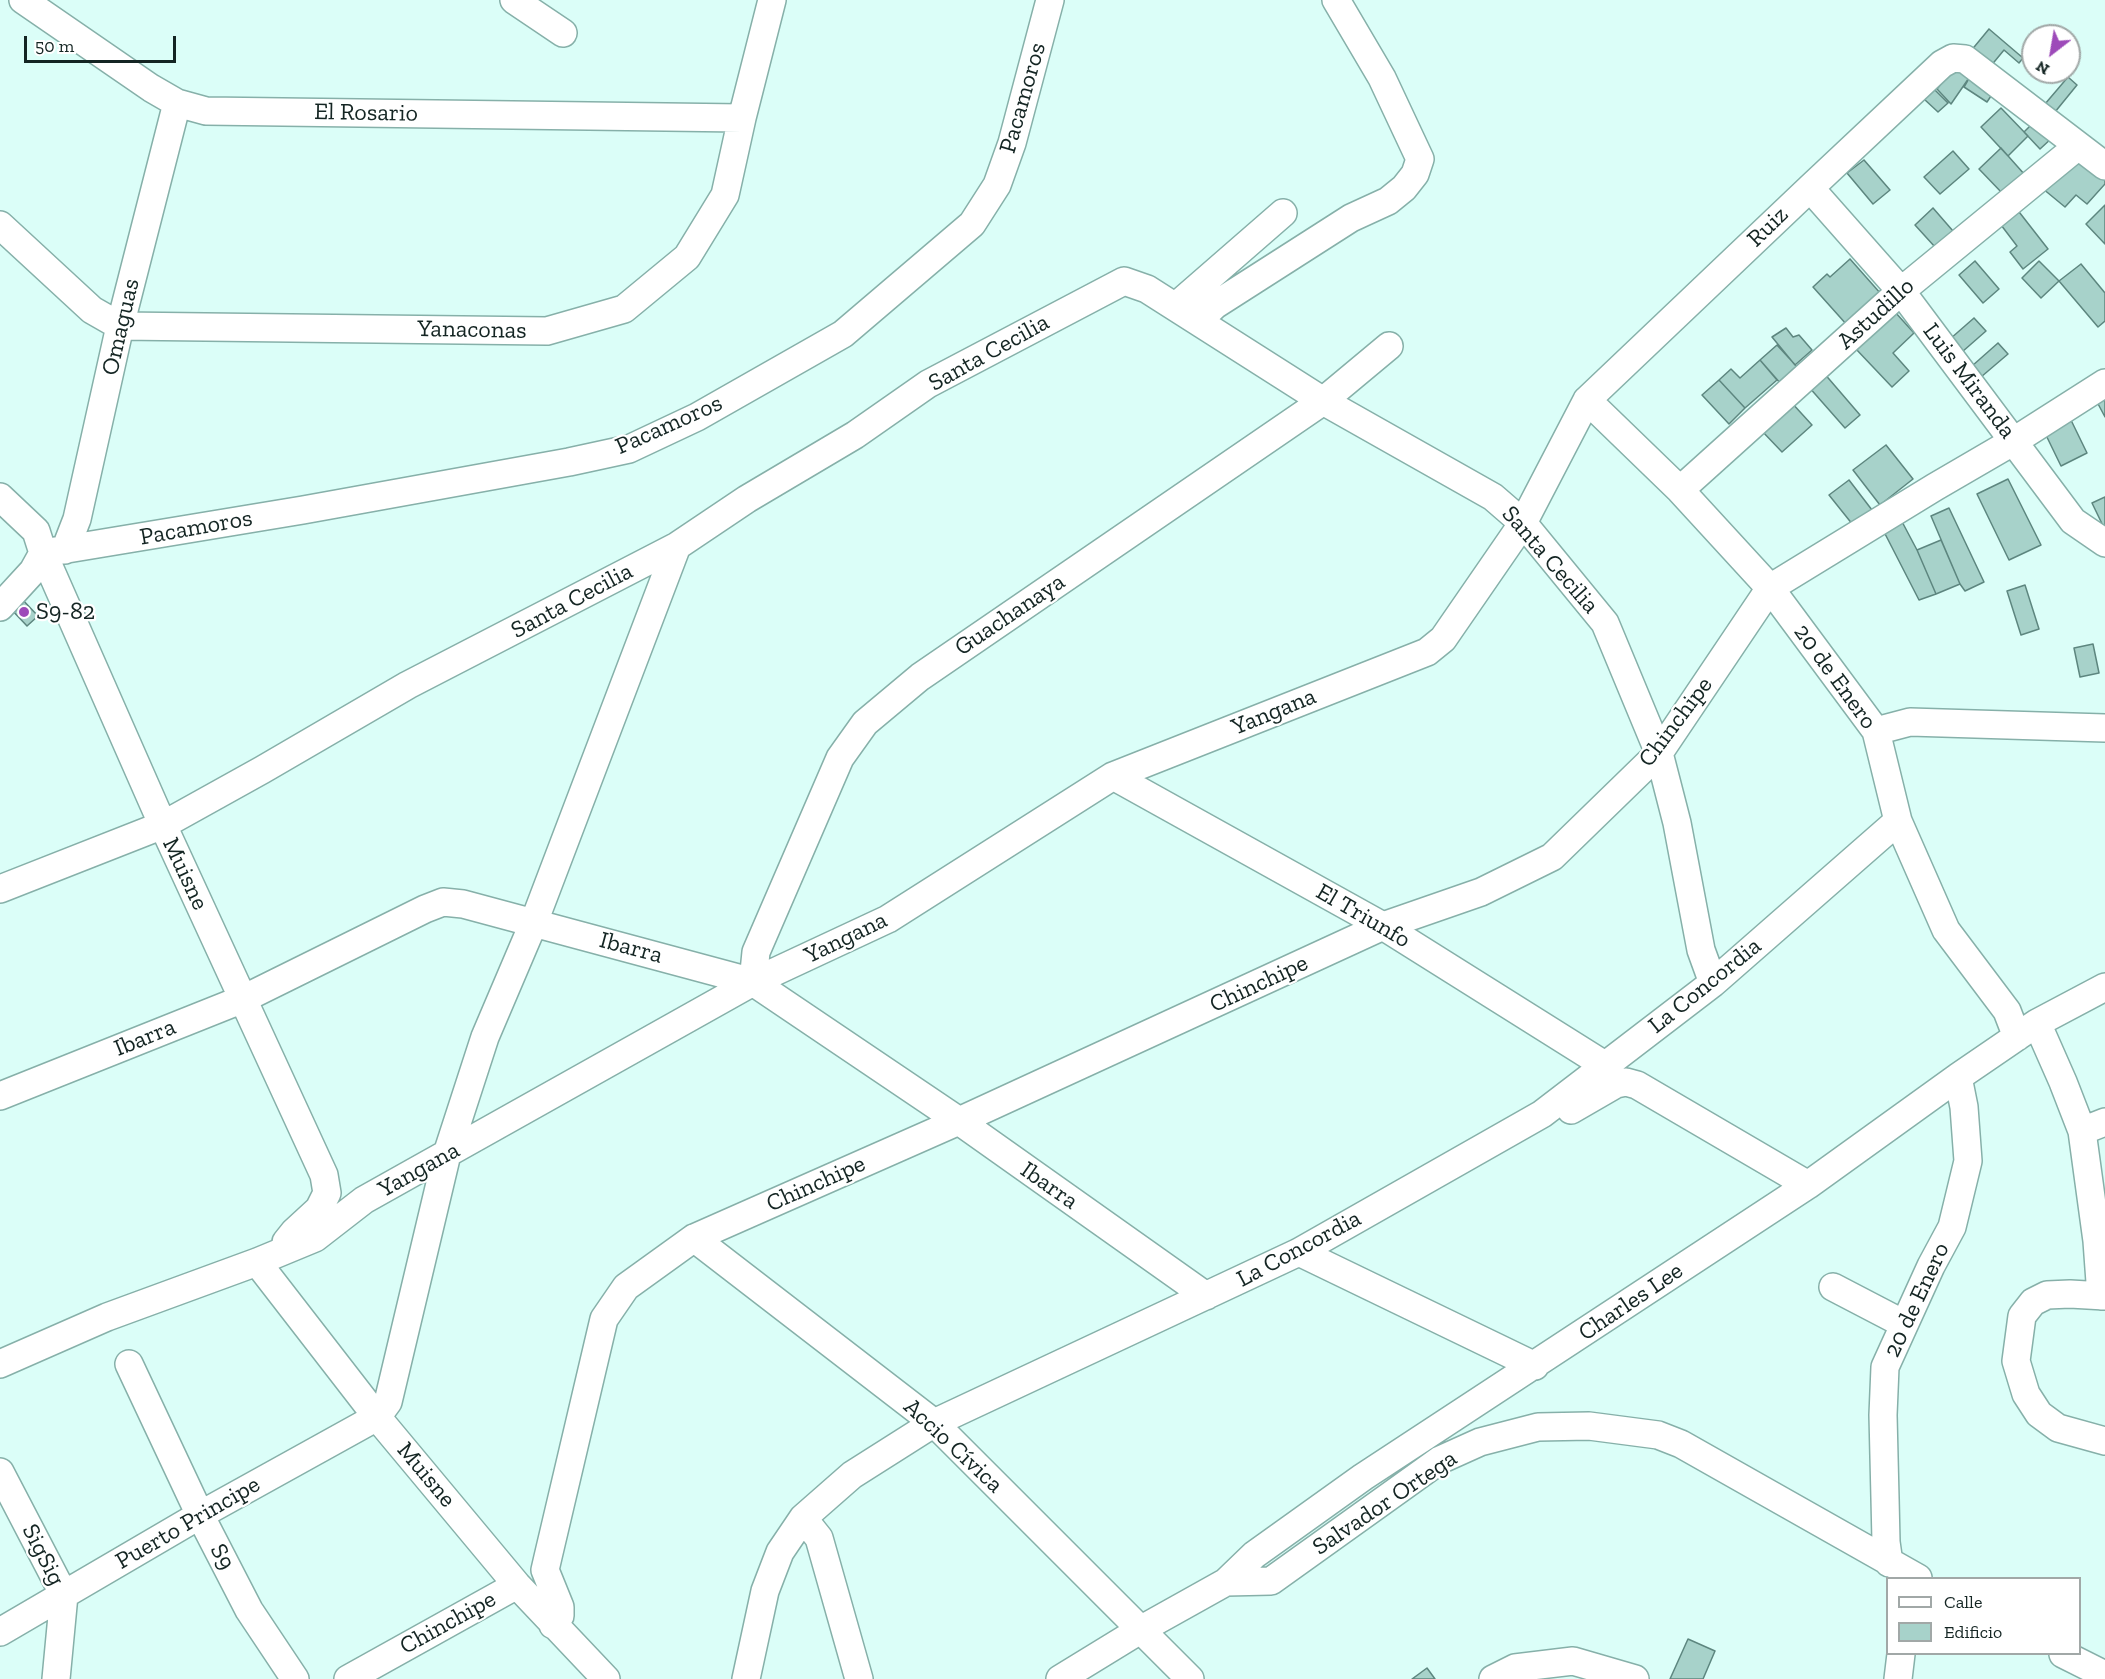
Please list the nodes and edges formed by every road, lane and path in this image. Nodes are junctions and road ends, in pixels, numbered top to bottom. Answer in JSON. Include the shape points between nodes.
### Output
{"nodes":[{"id":1,"x":23,"y":0,"type":"edge"},
{"id":2,"x":514,"y":0,"type":"edge"},
{"id":3,"x":772,"y":0,"type":"edge"},
{"id":4,"x":1336,"y":0,"type":"edge"},
{"id":5,"x":1057,"y":3,"type":"edge"},
{"id":6,"x":563,"y":33,"type":"dead end"},
{"id":7,"x":177,"y":103,"type":"junction"},
{"id":8,"x":742,"y":118,"type":"junction"},
{"id":9,"x":2078,"y":146,"type":"junction"},
{"id":10,"x":2105,"y":166,"type":"edge"},
{"id":11,"x":1810,"y":188,"type":"junction"},
{"id":12,"x":1283,"y":213,"type":"dead end"},
{"id":13,"x":0,"y":225,"type":"edge"},
{"id":14,"x":1901,"y":291,"type":"junction"},
{"id":15,"x":1175,"y":307,"type":"junction"},
{"id":16,"x":1198,"y":321,"type":"junction"},
{"id":17,"x":120,"y":326,"type":"junction"},
{"id":18,"x":1389,"y":346,"type":"dead end"},
{"id":19,"x":2105,"y":383,"type":"edge"},
{"id":20,"x":1587,"y":400,"type":"junction"},
{"id":21,"x":1323,"y":401,"type":"junction"},
{"id":22,"x":2014,"y":441,"type":"junction"},
{"id":23,"x":1680,"y":490,"type":"junction"},
{"id":24,"x":0,"y":497,"type":"edge"},
{"id":25,"x":1523,"y":523,"type":"junction"},
{"id":26,"x":2105,"y":543,"type":"edge"},
{"id":27,"x":677,"y":546,"type":"junction"},
{"id":28,"x":54,"y":552,"type":"junction"},
{"id":29,"x":1770,"y":588,"type":"junction"},
{"id":30,"x":0,"y":607,"type":"edge"},
{"id":31,"x":2105,"y":728,"type":"edge"},
{"id":32,"x":1876,"y":731,"type":"junction"},
{"id":33,"x":1659,"y":753,"type":"junction"},
{"id":34,"x":1113,"y":776,"type":"junction"},
{"id":35,"x":1898,"y":821,"type":"junction"},
{"id":36,"x":163,"y":825,"type":"junction"},
{"id":37,"x":0,"y":889,"type":"edge"},
{"id":38,"x":534,"y":922,"type":"junction"},
{"id":39,"x":1383,"y":926,"type":"junction"},
{"id":40,"x":753,"y":982,"type":"junction"},
{"id":41,"x":1713,"y":983,"type":"junction"},
{"id":42,"x":2105,"y":987,"type":"edge"},
{"id":43,"x":243,"y":999,"type":"junction"},
{"id":44,"x":2027,"y":1030,"type":"junction"},
{"id":45,"x":1606,"y":1066,"type":"junction"},
{"id":46,"x":1958,"y":1077,"type":"junction"},
{"id":47,"x":0,"y":1096,"type":"edge"},
{"id":48,"x":1542,"y":1114,"type":"junction"},
{"id":49,"x":959,"y":1122,"type":"junction"},
{"id":50,"x":2093,"y":1127,"type":"edge"},
{"id":51,"x":447,"y":1154,"type":"junction"},
{"id":52,"x":1808,"y":1185,"type":"junction"},
{"id":53,"x":694,"y":1238,"type":"junction"},
{"id":54,"x":1299,"y":1252,"type":"junction"},
{"id":55,"x":269,"y":1256,"type":"junction"},
{"id":56,"x":1833,"y":1287,"type":"dead end"},
{"id":57,"x":1206,"y":1296,"type":"junction"},
{"id":58,"x":2103,"y":1296,"type":"edge"},
{"id":59,"x":1904,"y":1324,"type":"junction"},
{"id":60,"x":0,"y":1364,"type":"edge"},
{"id":61,"x":129,"y":1364,"type":"dead end"},
{"id":62,"x":1535,"y":1366,"type":"junction"},
{"id":63,"x":377,"y":1417,"type":"junction"},
{"id":64,"x":934,"y":1423,"type":"junction"},
{"id":65,"x":2105,"y":1441,"type":"edge"},
{"id":66,"x":0,"y":1472,"type":"edge"},
{"id":67,"x":200,"y":1515,"type":"junction"},
{"id":68,"x":803,"y":1518,"type":"junction"},
{"id":69,"x":1906,"y":1573,"type":"edge"},
{"id":70,"x":1226,"y":1582,"type":"junction"},
{"id":71,"x":517,"y":1585,"type":"junction"},
{"id":72,"x":64,"y":1595,"type":"junction"},
{"id":73,"x":554,"y":1625,"type":"junction"},
{"id":74,"x":1140,"y":1630,"type":"junction"},
{"id":75,"x":0,"y":1632,"type":"edge"},
{"id":76,"x":1901,"y":1655,"type":"edge"},
{"id":77,"x":2067,"y":1655,"type":"edge"},
{"id":78,"x":2105,"y":1675,"type":"edge"},
{"id":79,"x":598,"y":1676,"type":"edge"},
{"id":80,"x":56,"y":1679,"type":"edge"},
{"id":81,"x":295,"y":1679,"type":"edge"},
{"id":82,"x":348,"y":1679,"type":"edge"},
{"id":83,"x":746,"y":1679,"type":"edge"},
{"id":84,"x":859,"y":1679,"type":"edge"},
{"id":85,"x":1060,"y":1679,"type":"edge"},
{"id":86,"x":1190,"y":1679,"type":"edge"},
{"id":87,"x":1493,"y":1679,"type":"edge"},
{"id":88,"x":1635,"y":1679,"type":"edge"},
{"id":89,"x":1898,"y":1679,"type":"edge"}],
"edges":[{"from":1,"to":7,"type":"street","name":"El Rosario"},
{"from":2,"to":6,"type":"street"},
{"from":3,"to":8,"type":"street","name":"Yanaconas"},
{"from":4,"to":16,"type":"street","via":[[1382,78],[1420,159],[1415,174],[1388,201],[1351,218],[1215,305]]},
{"from":5,"to":28,"type":"street","name":"Pacamoros","via":[[997,185],[972,224],[843,334],[697,417],[629,449],[569,462]]},
{"from":7,"to":8,"type":"street","name":"El Rosario","via":[[206,111]]},
{"from":7,"to":17,"type":"street","name":"Omaguas"},
{"from":8,"to":17,"type":"street","name":"Yanaconas","via":[[725,195],[687,257],[624,309],[547,331]]},
{"from":9,"to":10,"type":"street"},
{"from":9,"to":11,"type":"street","name":"Ruiz","via":[[1965,59],[1953,58]]},
{"from":9,"to":14,"type":"street","name":"Astudillo"},
{"from":11,"to":14,"type":"street","name":"Luis Miranda"},
{"from":11,"to":20,"type":"street","name":"Ruiz"},
{"from":12,"to":15,"type":"street"},
{"from":13,"to":17,"type":"street","name":"Yanaconas","via":[[92,310]]},
{"from":14,"to":22,"type":"street","name":"Luis Miranda"},
{"from":14,"to":23,"type":"street","name":"Astudillo"},
{"from":15,"to":16,"type":"street","name":"Santa Cecilia"},
{"from":15,"to":27,"type":"street","name":"Santa Cecilia","via":[[1147,289],[1124,281],[928,384],[855,435]]},
{"from":16,"to":21,"type":"street","name":"Santa Cecilia"},
{"from":17,"to":28,"type":"street","name":"Omaguas","via":[[77,519]]},
{"from":18,"to":21,"type":"street","name":"Guachanaya"},
{"from":19,"to":22,"type":"street","name":"Chinchipe"},
{"from":20,"to":23,"type":"street","name":"20 de Enero"},
{"from":20,"to":25,"type":"street","name":"Yangana"},
{"from":21,"to":25,"type":"street","name":"Santa Cecilia","via":[[1493,497]]},
{"from":21,"to":40,"type":"street","name":"Guachanaya","via":[[921,677],[866,723],[840,758],[816,812],[756,952]]},
{"from":22,"to":26,"type":"street","name":"Luis Miranda","via":[[2073,521]]},
{"from":22,"to":29,"type":"street","name":"Chinchipe"},
{"from":23,"to":29,"type":"street","name":"20 de Enero"},
{"from":24,"to":28,"type":"street","name":"Muisne"},
{"from":25,"to":33,"type":"street","name":"Santa Cecilia","via":[[1605,623]]},
{"from":25,"to":34,"type":"street","name":"Yangana","via":[[1443,639],[1427,652]]},
{"from":27,"to":36,"type":"street","name":"Santa Cecilia","via":[[408,685]]},
{"from":27,"to":38,"type":"street"},
{"from":28,"to":30,"type":"street","name":"Omaguas"},
{"from":28,"to":36,"type":"street","name":"Muisne"},
{"from":29,"to":32,"type":"street","name":"20 de Enero"},
{"from":29,"to":33,"type":"street","name":"Chinchipe"},
{"from":31,"to":32,"type":"street","via":[[1910,722]]},
{"from":32,"to":35,"type":"street","name":"20 de Enero"},
{"from":33,"to":39,"type":"street","name":"Chinchipe","via":[[1552,857],[1481,892]]},
{"from":33,"to":41,"type":"street","name":"Santa Cecilia","via":[[1701,950]]},
{"from":34,"to":39,"type":"street","name":"El Triunfo"},
{"from":34,"to":40,"type":"street","name":"Yangana","via":[[888,919]]},
{"from":35,"to":41,"type":"street","name":"La Concordia"},
{"from":35,"to":44,"type":"street","name":"20 de Enero","via":[[1946,930],[2007,1011]]},
{"from":36,"to":37,"type":"street","name":"Santa Cecilia"},
{"from":36,"to":43,"type":"street","name":"Muisne"},
{"from":38,"to":40,"type":"street","name":"Ibarra"},
{"from":38,"to":43,"type":"street","name":"Ibarra","via":[[443,902]]},
{"from":38,"to":51,"type":"street","via":[[485,1037]]},
{"from":39,"to":45,"type":"street","name":"El Triunfo"},
{"from":39,"to":49,"type":"street","name":"Chinchipe"},
{"from":40,"to":49,"type":"street","name":"Ibarra"},
{"from":40,"to":51,"type":"street","name":"Yangana"},
{"from":41,"to":45,"type":"street","name":"La Concordia"},
{"from":42,"to":44,"type":"street","name":"Charles Lee"},
{"from":43,"to":47,"type":"street","name":"Ibarra"},
{"from":43,"to":55,"type":"street","name":"Muisne","via":[[324,1175],[327,1193],[319,1209]]},
{"from":44,"to":46,"type":"street","name":"Charles Lee"},
{"from":44,"to":50,"type":"street"},
{"from":45,"to":48,"type":"street","name":"La Concordia"},
{"from":46,"to":52,"type":"street","name":"Charles Lee"},
{"from":46,"to":59,"type":"street","name":"20 de Enero","via":[[1968,1161],[1952,1227]]},
{"from":48,"to":52,"type":"street","via":[[1557,1115],[1626,1082]]},
{"from":48,"to":54,"type":"street","name":"La Concordia"},
{"from":49,"to":53,"type":"street","name":"Chinchipe"},
{"from":49,"to":57,"type":"street","name":"Ibarra"},
{"from":50,"to":58,"type":"street"},
{"from":51,"to":55,"type":"street","name":"Yangana","via":[[364,1200],[315,1238]]},
{"from":51,"to":63,"type":"street","via":[[388,1402]]},
{"from":52,"to":62,"type":"street","name":"Charles Lee"},
{"from":53,"to":64,"type":"street","name":"Accio Cívica"},
{"from":53,"to":73,"type":"street","name":"Chinchipe","via":[[626,1287],[604,1319],[545,1570],[560,1607]]},
{"from":54,"to":57,"type":"street","name":"La Concordia"},
{"from":54,"to":62,"type":"street"},
{"from":55,"to":60,"type":"street","name":"Yangana","via":[[107,1317]]},
{"from":55,"to":63,"type":"street","name":"Muisne"},
{"from":56,"to":59,"type":"street"},
{"from":57,"to":64,"type":"street","name":"La Concordia"},
{"from":58,"to":65,"type":"street","via":[[2047,1295],[2033,1302],[2022,1316],[2016,1361],[2026,1394],[2039,1414],[2058,1428]]},
{"from":59,"to":69,"type":"street","name":"20 de Enero","via":[[1885,1367],[1883,1414],[1886,1542]]},
{"from":61,"to":67,"type":"street","name":"S9"},
{"from":62,"to":70,"type":"street","name":"Charles Lee","via":[[1363,1477],[1254,1555]]},
{"from":63,"to":67,"type":"street","name":"Puerto Principe"},
{"from":63,"to":71,"type":"street","name":"Muisne"},
{"from":64,"to":68,"type":"street","name":"La Concordia","via":[[852,1475]]},
{"from":64,"to":74,"type":"street","name":"Accio Cívica"},
{"from":66,"to":72,"type":"street","name":"SigSig"},
{"from":67,"to":72,"type":"street","name":"Puerto Principe"},
{"from":67,"to":81,"type":"street","name":"S9","via":[[249,1611]]},
{"from":68,"to":83,"type":"street","name":"La Concordia","via":[[780,1552],[765,1592]]},
{"from":68,"to":84,"type":"street","via":[[819,1538]]},
{"from":69,"to":70,"type":"street","name":"Salvador Ortega","via":[[1681,1444],[1658,1435],[1565,1425],[1512,1432],[1440,1460],[1271,1581]]},
{"from":70,"to":74,"type":"street","name":"Salvador Ortega"},
{"from":71,"to":73,"type":"street","name":"Muisne"},
{"from":71,"to":82,"type":"street","name":"Chinchipe"},
{"from":72,"to":75,"type":"street","name":"Puerto Principe"},
{"from":72,"to":80,"type":"street","name":"SigSig"},
{"from":73,"to":79,"type":"street","name":"Muisne"},
{"from":74,"to":85,"type":"street","name":"Salvador Ortega"},
{"from":74,"to":86,"type":"street","name":"Accio Cívica"},
{"from":76,"to":89,"type":"street"},
{"from":77,"to":78,"type":"street"},
{"from":87,"to":88,"type":"street","via":[[1515,1668],[1573,1660]]}]}
